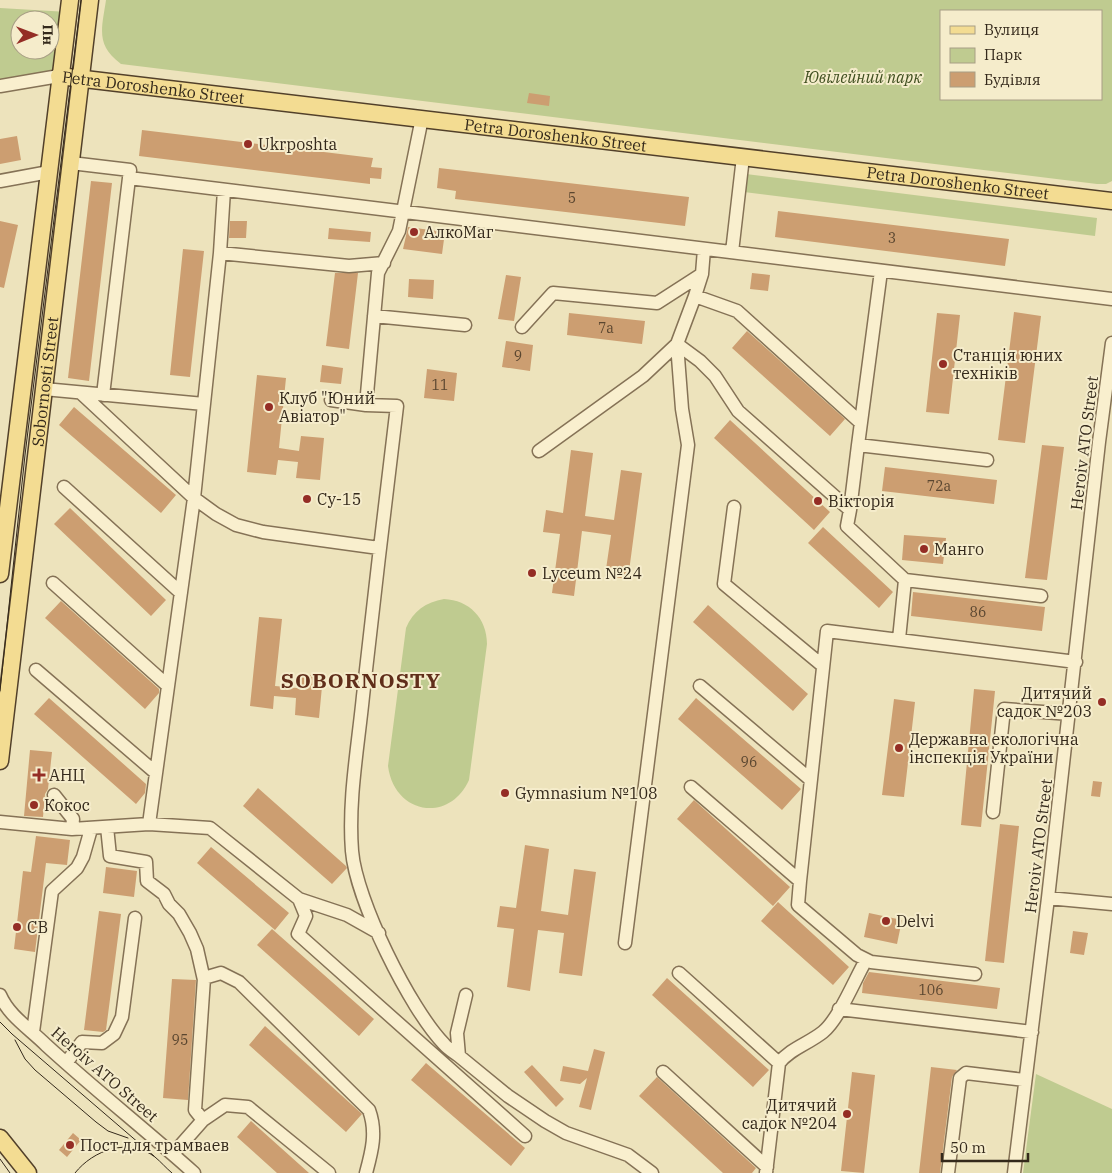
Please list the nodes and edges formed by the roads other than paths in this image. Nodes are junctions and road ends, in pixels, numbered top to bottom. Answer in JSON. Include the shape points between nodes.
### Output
{"nodes":[{"id":1,"x":70,"y":0,"type":"edge"},
{"id":2,"x":90,"y":0,"type":"edge"},
{"id":3,"x":59,"y":76,"type":"junction"},
{"id":4,"x":81,"y":78,"type":"junction"},
{"id":5,"x":0,"y":86,"type":"edge"},
{"id":6,"x":422,"y":118,"type":"junction"},
{"id":7,"x":743,"y":157,"type":"junction"},
{"id":8,"x":71,"y":163,"type":"junction"},
{"id":9,"x":49,"y":172,"type":"junction"},
{"id":10,"x":129,"y":178,"type":"junction"},
{"id":11,"x":0,"y":181,"type":"edge"},
{"id":12,"x":224,"y":190,"type":"junction"},
{"id":13,"x":1112,"y":201,"type":"edge"},
{"id":14,"x":403,"y":212,"type":"junction"},
{"id":15,"x":704,"y":249,"type":"junction"},
{"id":16,"x":732,"y":252,"type":"junction"},
{"id":17,"x":220,"y":253,"type":"junction"},
{"id":18,"x":384,"y":263,"type":"junction"},
{"id":19,"x":881,"y":270,"type":"junction"},
{"id":20,"x":702,"y":274,"type":"junction"},
{"id":21,"x":695,"y":296,"type":"junction"},
{"id":22,"x":1112,"y":299,"type":"edge"},
{"id":23,"x":374,"y":316,"type":"junction"},
{"id":24,"x":465,"y":325,"type":"dead end"},
{"id":25,"x":522,"y":327,"type":"dead end"},
{"id":26,"x":1112,"y":343,"type":"edge"},
{"id":27,"x":677,"y":344,"type":"junction"},
{"id":28,"x":44,"y":389,"type":"junction"},
{"id":29,"x":81,"y":392,"type":"junction"},
{"id":30,"x":102,"y":395,"type":"junction"},
{"id":31,"x":331,"y":400,"type":"dead end"},
{"id":32,"x":204,"y":404,"type":"junction"},
{"id":33,"x":366,"y":405,"type":"junction"},
{"id":34,"x":861,"y":422,"type":"junction"},
{"id":35,"x":1106,"y":443,"type":"edge"},
{"id":36,"x":858,"y":444,"type":"junction"},
{"id":37,"x":539,"y":451,"type":"dead end"},
{"id":38,"x":987,"y":460,"type":"dead end"},
{"id":39,"x":64,"y":488,"type":"dead end"},
{"id":40,"x":194,"y":498,"type":"junction"},
{"id":41,"x":734,"y":507,"type":"dead end"},
{"id":42,"x":850,"y":510,"type":"junction"},
{"id":43,"x":379,"y":548,"type":"junction"},
{"id":44,"x":0,"y":574,"type":"edge"},
{"id":45,"x":905,"y":580,"type":"junction"},
{"id":46,"x":53,"y":583,"type":"dead end"},
{"id":47,"x":181,"y":593,"type":"junction"},
{"id":48,"x":1042,"y":596,"type":"dead end"},
{"id":49,"x":899,"y":639,"type":"junction"},
{"id":50,"x":1076,"y":662,"type":"junction"},
{"id":51,"x":823,"y":666,"type":"junction"},
{"id":52,"x":36,"y":670,"type":"dead end"},
{"id":53,"x":168,"y":686,"type":"junction"},
{"id":54,"x":700,"y":686,"type":"dead end"},
{"id":55,"x":1070,"y":714,"type":"junction"},
{"id":56,"x":0,"y":761,"type":"edge"},
{"id":57,"x":156,"y":774,"type":"junction"},
{"id":58,"x":811,"y":780,"type":"junction"},
{"id":59,"x":691,"y":787,"type":"dead end"},
{"id":60,"x":54,"y":795,"type":"dead end"},
{"id":61,"x":993,"y":812,"type":"dead end"},
{"id":62,"x":0,"y":822,"type":"edge"},
{"id":63,"x":149,"y":824,"type":"junction"},
{"id":64,"x":107,"y":827,"type":"junction"},
{"id":65,"x":72,"y":829,"type":"junction"},
{"id":66,"x":91,"y":829,"type":"junction"},
{"id":67,"x":800,"y":881,"type":"junction"},
{"id":68,"x":1048,"y":898,"type":"junction"},
{"id":69,"x":299,"y":899,"type":"junction"},
{"id":70,"x":1112,"y":904,"type":"edge"},
{"id":71,"x":135,"y":918,"type":"dead end"},
{"id":72,"x":379,"y":933,"type":"junction"},
{"id":73,"x":626,"y":943,"type":"dead end"},
{"id":74,"x":866,"y":960,"type":"junction"},
{"id":75,"x":679,"y":973,"type":"dead end"},
{"id":76,"x":975,"y":974,"type":"dead end"},
{"id":77,"x":204,"y":980,"type":"junction"},
{"id":78,"x":0,"y":994,"type":"edge"},
{"id":79,"x":466,"y":995,"type":"dead end"},
{"id":80,"x":839,"y":1009,"type":"junction"},
{"id":81,"x":33,"y":1032,"type":"junction"},
{"id":82,"x":1032,"y":1032,"type":"junction"},
{"id":83,"x":459,"y":1056,"type":"junction"},
{"id":84,"x":66,"y":1063,"type":"junction"},
{"id":85,"x":779,"y":1063,"type":"junction"},
{"id":86,"x":663,"y":1072,"type":"dead end"},
{"id":87,"x":1025,"y":1080,"type":"junction"},
{"id":88,"x":203,"y":1120,"type":"junction"},
{"id":89,"x":525,"y":1136,"type":"dead end"},
{"id":90,"x":0,"y":1138,"type":"edge"},
{"id":91,"x":173,"y":1154,"type":"junction"},
{"id":92,"x":767,"y":1170,"type":"edge"},
{"id":93,"x":28,"y":1173,"type":"edge"},
{"id":94,"x":194,"y":1173,"type":"edge"},
{"id":95,"x":329,"y":1173,"type":"edge"},
{"id":96,"x":366,"y":1173,"type":"edge"},
{"id":97,"x":652,"y":1173,"type":"edge"},
{"id":98,"x":948,"y":1173,"type":"edge"},
{"id":99,"x":1014,"y":1173,"type":"edge"}],
"edges":[{"from":1,"to":3,"type":"main road","name":"Sobornosti Street"},
{"from":2,"to":4,"type":"main road","name":"Sobornosti Street"},
{"from":3,"to":4,"type":"main road","name":"Petra Doroshenko Street"},
{"from":3,"to":5,"type":"street","name":"Petra Doroshenko Street"},
{"from":3,"to":9,"type":"main road","name":"Sobornosti Street"},
{"from":4,"to":6,"type":"main road","name":"Petra Doroshenko Street"},
{"from":4,"to":8,"type":"main road","name":"Sobornosti Street"},
{"from":6,"to":7,"type":"main road","name":"Petra Doroshenko Street"},
{"from":6,"to":14,"type":"street"},
{"from":7,"to":13,"type":"main road","name":"Petra Doroshenko Street"},
{"from":7,"to":16,"type":"street"},
{"from":8,"to":10,"type":"street","via":[[130,170]]},
{"from":8,"to":28,"type":"main road","name":"Sobornosti Street"},
{"from":9,"to":11,"type":"street"},
{"from":9,"to":44,"type":"main road","name":"Sobornosti Street"},
{"from":10,"to":12,"type":"street"},
{"from":10,"to":30,"type":"street"},
{"from":12,"to":14,"type":"street"},
{"from":12,"to":17,"type":"street"},
{"from":14,"to":15,"type":"street"},
{"from":14,"to":18,"type":"street","via":[[399,231]]},
{"from":15,"to":16,"type":"street"},
{"from":15,"to":20,"type":"street"},
{"from":16,"to":19,"type":"street"},
{"from":17,"to":18,"type":"street","via":[[349,266]]},
{"from":17,"to":32,"type":"street"},
{"from":18,"to":23,"type":"street","via":[[378,274]]},
{"from":19,"to":22,"type":"street"},
{"from":19,"to":34,"type":"street"},
{"from":20,"to":21,"type":"street"},
{"from":20,"to":25,"type":"street","via":[[657,303],[553,293]]},
{"from":21,"to":27,"type":"street"},
{"from":21,"to":34,"type":"street","via":[[737,311]]},
{"from":23,"to":24,"type":"street"},
{"from":23,"to":33,"type":"street"},
{"from":26,"to":35,"type":"street","name":"Heroiv ATO Street"},
{"from":27,"to":37,"type":"street","via":[[643,376]]},
{"from":27,"to":42,"type":"street","via":[[715,376],[738,411]]},
{"from":27,"to":73,"type":"street","via":[[688,445]]},
{"from":28,"to":29,"type":"street"},
{"from":28,"to":56,"type":"main road","name":"Sobornosti Street"},
{"from":29,"to":30,"type":"street"},
{"from":29,"to":40,"type":"street"},
{"from":30,"to":32,"type":"street"},
{"from":31,"to":33,"type":"street"},
{"from":32,"to":40,"type":"street"},
{"from":33,"to":43,"type":"street","via":[[397,406]]},
{"from":34,"to":36,"type":"street"},
{"from":35,"to":50,"type":"street","name":"Heroiv ATO Street"},
{"from":36,"to":38,"type":"street"},
{"from":36,"to":42,"type":"street"},
{"from":39,"to":47,"type":"street"},
{"from":40,"to":43,"type":"street","via":[[236,525],[263,532]]},
{"from":40,"to":47,"type":"street"},
{"from":41,"to":51,"type":"street","via":[[724,584]]},
{"from":42,"to":45,"type":"street","via":[[847,526]]},
{"from":43,"to":72,"type":"street","via":[[352,797],[352,852],[360,889]]},
{"from":45,"to":48,"type":"street"},
{"from":45,"to":49,"type":"street"},
{"from":46,"to":53,"type":"street"},
{"from":47,"to":53,"type":"street"},
{"from":49,"to":50,"type":"street"},
{"from":49,"to":51,"type":"street","via":[[827,631]]},
{"from":50,"to":55,"type":"street","name":"Heroiv ATO Street"},
{"from":51,"to":58,"type":"street"},
{"from":52,"to":57,"type":"street"},
{"from":53,"to":57,"type":"street"},
{"from":54,"to":58,"type":"street"},
{"from":55,"to":61,"type":"street","via":[[1004,708]]},
{"from":55,"to":68,"type":"street","name":"Heroiv ATO Street"},
{"from":57,"to":63,"type":"street"},
{"from":58,"to":67,"type":"street"},
{"from":59,"to":67,"type":"street"},
{"from":60,"to":65,"type":"street","via":[[73,819]]},
{"from":62,"to":65,"type":"street"},
{"from":63,"to":64,"type":"street"},
{"from":63,"to":69,"type":"street","via":[[210,828]]},
{"from":64,"to":66,"type":"street"},
{"from":64,"to":77,"type":"street","via":[[110,856],[146,862],[147,881],[164,894],[179,914],[197,950]]},
{"from":65,"to":66,"type":"street"},
{"from":66,"to":81,"type":"street","via":[[77,868],[52,891]]},
{"from":67,"to":74,"type":"street","via":[[798,905]]},
{"from":68,"to":70,"type":"street"},
{"from":68,"to":82,"type":"street","name":"Heroiv ATO Street"},
{"from":69,"to":72,"type":"street","via":[[347,915]]},
{"from":69,"to":89,"type":"street","via":[[306,916],[298,934]]},
{"from":71,"to":84,"type":"street","via":[[122,1017],[114,1034],[102,1043],[82,1042]]},
{"from":72,"to":83,"type":"street","via":[[404,986],[427,1023]]},
{"from":74,"to":76,"type":"street"},
{"from":74,"to":80,"type":"street"},
{"from":75,"to":85,"type":"street"},
{"from":77,"to":88,"type":"street","via":[[195,1110]]},
{"from":77,"to":96,"type":"street","via":[[221,973],[239,982],[369,1110],[374,1123],[374,1140]]},
{"from":78,"to":81,"type":"street","name":"Heroiv ATO Street","via":[[12,1014]]},
{"from":79,"to":83,"type":"street","via":[[457,1033]]},
{"from":80,"to":82,"type":"street"},
{"from":80,"to":85,"type":"street","via":[[823,1032],[786,1054]]},
{"from":81,"to":84,"type":"street","name":"Heroiv ATO Street"},
{"from":82,"to":87,"type":"street","name":"Heroiv ATO Street"},
{"from":83,"to":97,"type":"street","via":[[545,1121],[566,1133],[628,1155]]},
{"from":84,"to":91,"type":"street","name":"Heroiv ATO Street"},
{"from":85,"to":92,"type":"street"},
{"from":86,"to":92,"type":"street"},
{"from":87,"to":98,"type":"street","via":[[966,1073],[960,1078]]},
{"from":87,"to":99,"type":"street","name":"Heroiv ATO Street"},
{"from":88,"to":91,"type":"street"},
{"from":88,"to":95,"type":"street","via":[[225,1105],[248,1107]]},
{"from":90,"to":93,"type":"main road"},
{"from":91,"to":94,"type":"street","name":"Heroiv ATO Street"}]}
